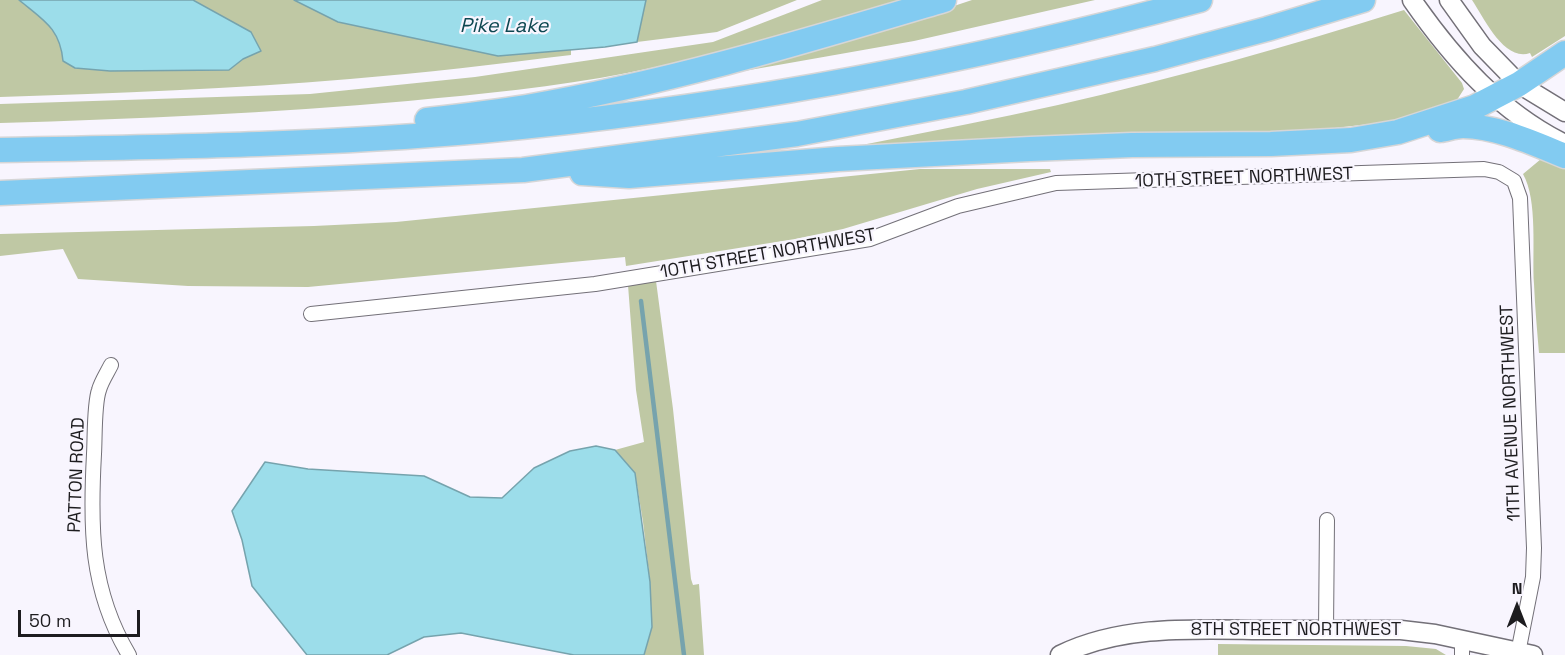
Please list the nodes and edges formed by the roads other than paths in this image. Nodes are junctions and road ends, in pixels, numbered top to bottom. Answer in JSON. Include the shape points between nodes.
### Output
{"nodes":[{"id":1,"x":944,"y":0,"type":"edge"},
{"id":2,"x":1200,"y":0,"type":"edge"},
{"id":3,"x":1363,"y":0,"type":"edge"},
{"id":4,"x":1412,"y":0,"type":"edge"},
{"id":5,"x":1449,"y":0,"type":"edge"},
{"id":6,"x":1565,"y":53,"type":"edge"},
{"id":7,"x":1519,"y":84,"type":"junction"},
{"id":8,"x":1494,"y":98,"type":"junction"},
{"id":9,"x":1565,"y":112,"type":"edge"},
{"id":10,"x":1398,"y":132,"type":"junction"},
{"id":11,"x":1565,"y":144,"type":"edge"},
{"id":12,"x":66,"y":148,"type":"junction"},
{"id":13,"x":0,"y":150,"type":"edge"},
{"id":14,"x":1565,"y":156,"type":"edge"},
{"id":15,"x":523,"y":170,"type":"junction"},
{"id":16,"x":1506,"y":175,"type":"joint"},
{"id":17,"x":0,"y":193,"type":"edge"},
{"id":18,"x":311,"y":314,"type":"dead end"},
{"id":19,"x":111,"y":365,"type":"dead end"},
{"id":20,"x":1327,"y":520,"type":"dead end"},
{"id":21,"x":1326,"y":630,"type":"junction"},
{"id":22,"x":1462,"y":648,"type":"edge"},
{"id":23,"x":1526,"y":654,"type":"edge"},
{"id":24,"x":129,"y":655,"type":"edge"},
{"id":25,"x":1060,"y":655,"type":"edge"}],
"edges":[{"from":1,"to":12,"type":"highway","via":[[684,73],[527,106],[420,121]]},
{"from":2,"to":12,"type":"highway","via":[[955,58],[665,110],[441,134]]},
{"from":3,"to":15,"type":"highway","via":[[1177,53],[966,102],[797,134]]},
{"from":4,"to":8,"type":"street","via":[[1440,40]]},
{"from":5,"to":7,"type":"street","via":[[1482,46]]},
{"from":6,"to":7,"type":"highway"},
{"from":7,"to":8,"type":"highway"},
{"from":7,"to":9,"type":"street"},
{"from":8,"to":10,"type":"highway","via":[[1457,115]]},
{"from":8,"to":11,"type":"street"},
{"from":10,"to":14,"type":"highway","via":[[1464,126],[1525,140]]},
{"from":10,"to":15,"type":"highway","via":[[1331,142],[1030,149],[629,176]]},
{"from":12,"to":13,"type":"highway"},
{"from":15,"to":17,"type":"highway"},
{"from":16,"to":18,"type":"street","name":"10TH STREET NORTHWEST","via":[[1484,170],[1056,183],[958,206],[870,239],[595,284]]},
{"from":16,"to":23,"type":"street","name":"11TH AVENUE NORTHWEST","via":[[1514,181],[1520,198],[1534,548]]},
{"from":19,"to":24,"type":"street","name":"PATTON ROAD","via":[[98,391],[91,520],[101,590]]},
{"from":20,"to":21,"type":"street"},
{"from":21,"to":22,"type":"street","name":"8TH STREET NORTHWEST","via":[[1435,634]]},
{"from":21,"to":25,"type":"street","name":"8TH STREET NORTHWEST","via":[[1190,629],[1123,635],[1100,639]]},
{"from":22,"to":23,"type":"street","name":"8TH STREET NORTHWEST"}]}
